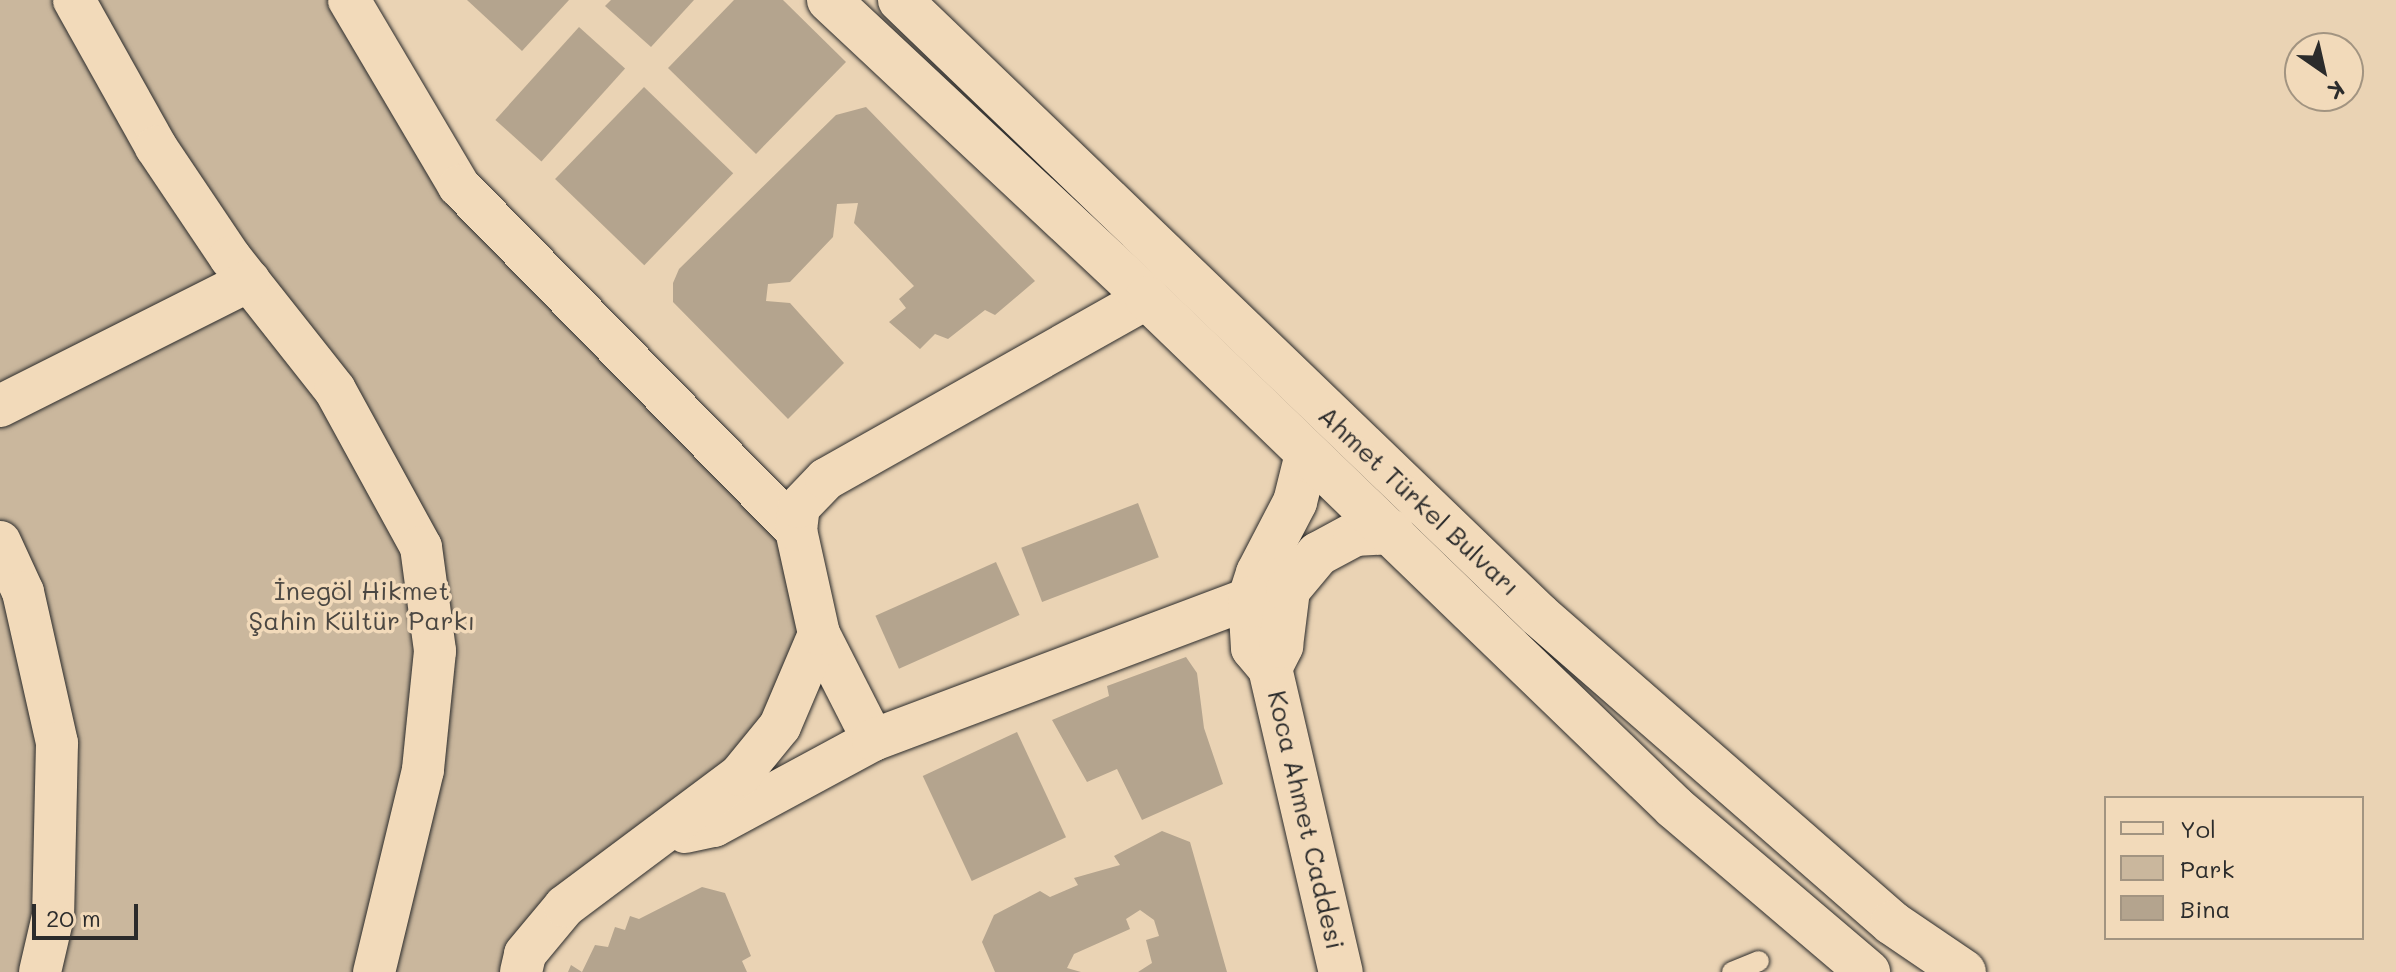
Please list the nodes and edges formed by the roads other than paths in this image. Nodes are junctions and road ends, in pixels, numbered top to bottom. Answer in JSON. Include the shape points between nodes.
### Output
{"nodes":[{"id":1,"x":74,"y":0,"type":"edge"},
{"id":2,"x":349,"y":0,"type":"edge"},
{"id":3,"x":829,"y":0,"type":"edge"},
{"id":4,"x":900,"y":0,"type":"edge"},
{"id":5,"x":249,"y":281,"type":"junction"},
{"id":6,"x":1147,"y":298,"type":"junction"},
{"id":7,"x":0,"y":406,"type":"edge"},
{"id":8,"x":1307,"y":454,"type":"junction"},
{"id":9,"x":796,"y":530,"type":"junction"},
{"id":10,"x":1392,"y":532,"type":"junction"},
{"id":11,"x":0,"y":542,"type":"edge"},
{"id":12,"x":1269,"y":594,"type":"junction"},
{"id":13,"x":819,"y":634,"type":"junction"},
{"id":14,"x":873,"y":740,"type":"junction"},
{"id":15,"x":653,"y":840,"type":"junction"},
{"id":16,"x":1759,"y":961,"type":"dead end"},
{"id":17,"x":40,"y":972,"type":"edge"},
{"id":18,"x":374,"y":972,"type":"edge"},
{"id":19,"x":521,"y":972,"type":"edge"},
{"id":20,"x":1341,"y":972,"type":"edge"},
{"id":21,"x":1732,"y":972,"type":"edge"},
{"id":22,"x":1868,"y":972,"type":"edge"},
{"id":23,"x":1964,"y":972,"type":"edge"}],
"edges":[{"from":1,"to":5,"type":"street","via":[[156,147]]},
{"from":2,"to":9,"type":"street","via":[[459,186]]},
{"from":3,"to":6,"type":"main road","name":"Ahmet Türkel Bulvarı"},
{"from":4,"to":23,"type":"main road","name":"Ahmet Türkel Bulvarı","via":[[1539,615],[1892,923]]},
{"from":5,"to":7,"type":"street"},
{"from":5,"to":18,"type":"street","via":[[335,390],[421,547],[435,651],[423,770]]},
{"from":6,"to":8,"type":"main road","name":"Ahmet Türkel Bulvarı"},
{"from":6,"to":9,"type":"street","via":[[826,479],[799,507]]},
{"from":8,"to":10,"type":"main road","name":"Ahmet Türkel Bulvarı"},
{"from":8,"to":12,"type":"main road"},
{"from":9,"to":13,"type":"street"},
{"from":10,"to":12,"type":"main road","via":[[1355,534],[1318,554]]},
{"from":10,"to":22,"type":"main road","name":"Ahmet Türkel Bulvarı","via":[[1674,807]]},
{"from":11,"to":17,"type":"street","via":[[23,592],[57,743],[53,916]]},
{"from":12,"to":14,"type":"street"},
{"from":12,"to":20,"type":"main road","name":"Koca Ahmet Caddesi","via":[[1253,648],[1270,668]]},
{"from":13,"to":14,"type":"street"},
{"from":13,"to":15,"type":"street","via":[[780,726],[740,775]]},
{"from":14,"to":15,"type":"street","via":[[714,826]]},
{"from":15,"to":19,"type":"street","via":[[565,906],[525,954]]},
{"from":16,"to":21,"type":"lane"}]}
